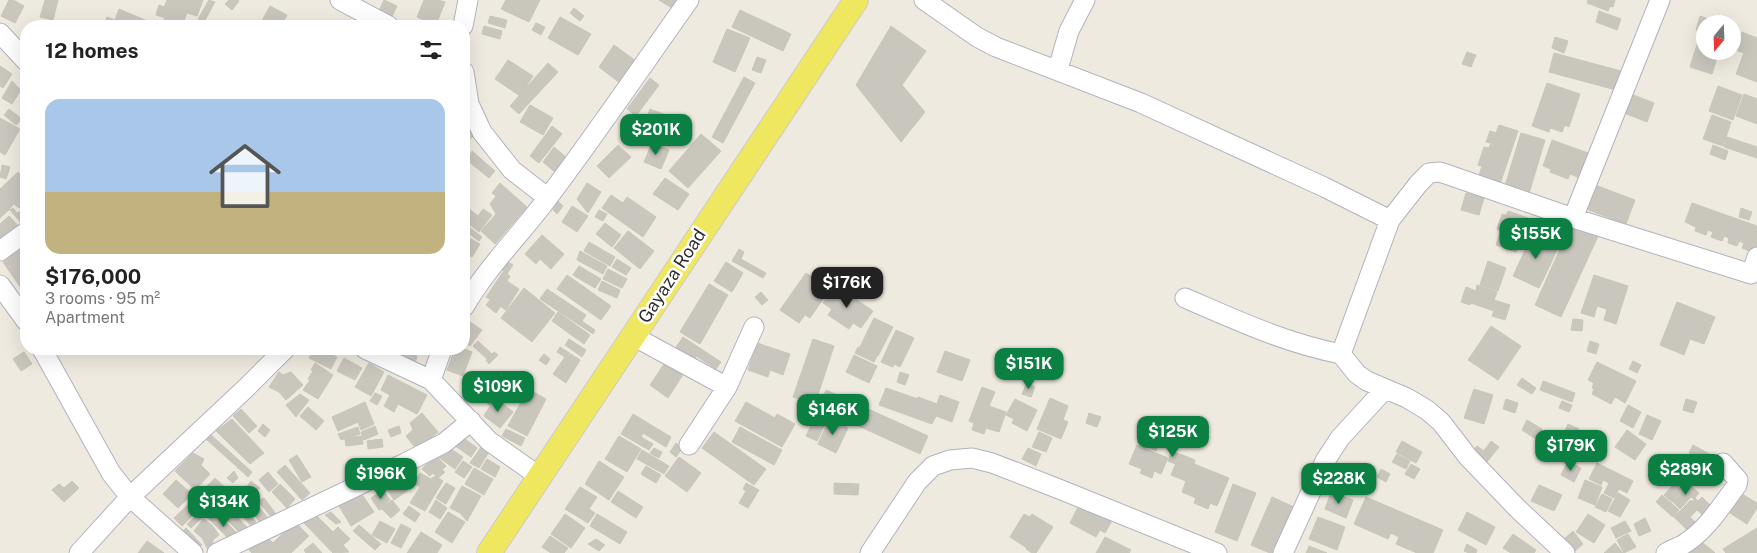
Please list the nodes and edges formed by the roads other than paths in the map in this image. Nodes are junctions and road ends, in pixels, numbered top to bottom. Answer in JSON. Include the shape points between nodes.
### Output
{"nodes":[{"id":1,"x":340,"y":0,"type":"edge"},
{"id":2,"x":468,"y":0,"type":"edge"},
{"id":3,"x":689,"y":0,"type":"edge"},
{"id":4,"x":856,"y":0,"type":"edge"},
{"id":5,"x":924,"y":0,"type":"edge"},
{"id":6,"x":1086,"y":0,"type":"edge"},
{"id":7,"x":1660,"y":0,"type":"edge"},
{"id":8,"x":378,"y":20,"type":"edge"},
{"id":9,"x":464,"y":20,"type":"edge"},
{"id":10,"x":0,"y":33,"type":"edge"},
{"id":11,"x":20,"y":55,"type":"edge"},
{"id":12,"x":1058,"y":69,"type":"junction"},
{"id":13,"x":470,"y":106,"type":"edge"},
{"id":14,"x":548,"y":198,"type":"junction"},
{"id":15,"x":1573,"y":218,"type":"junction"},
{"id":16,"x":1390,"y":220,"type":"junction"},
{"id":17,"x":20,"y":236,"type":"edge"},
{"id":18,"x":0,"y":250,"type":"edge"},
{"id":19,"x":1757,"y":257,"type":"edge"},
{"id":20,"x":0,"y":285,"type":"edge"},
{"id":21,"x":470,"y":298,"type":"edge"},
{"id":22,"x":1185,"y":298,"type":"dead end"},
{"id":23,"x":20,"y":313,"type":"edge"},
{"id":24,"x":754,"y":327,"type":"dead end"},
{"id":25,"x":633,"y":336,"type":"junction"},
{"id":26,"x":1341,"y":354,"type":"junction"},
{"id":27,"x":45,"y":355,"type":"edge"},
{"id":28,"x":279,"y":355,"type":"edge"},
{"id":29,"x":378,"y":355,"type":"edge"},
{"id":30,"x":440,"y":355,"type":"edge"},
{"id":31,"x":431,"y":380,"type":"junction"},
{"id":32,"x":727,"y":388,"type":"junction"},
{"id":33,"x":1385,"y":389,"type":"junction"},
{"id":34,"x":470,"y":421,"type":"junction"},
{"id":35,"x":689,"y":445,"type":"dead end"},
{"id":36,"x":1723,"y":463,"type":"dead end"},
{"id":37,"x":540,"y":477,"type":"junction"},
{"id":38,"x":130,"y":497,"type":"junction"},
{"id":39,"x":79,"y":553,"type":"edge"},
{"id":40,"x":193,"y":553,"type":"edge"},
{"id":41,"x":217,"y":553,"type":"edge"},
{"id":42,"x":489,"y":553,"type":"edge"},
{"id":43,"x":870,"y":553,"type":"edge"},
{"id":44,"x":1217,"y":553,"type":"edge"},
{"id":45,"x":1283,"y":553,"type":"edge"},
{"id":46,"x":1565,"y":553,"type":"edge"},
{"id":47,"x":1666,"y":553,"type":"edge"}],
"edges":[{"from":1,"to":8,"type":"street"},
{"from":2,"to":9,"type":"street"},
{"from":3,"to":14,"type":"street"},
{"from":4,"to":25,"type":"main road","name":"Gayaza Road"},
{"from":5,"to":12,"type":"street","via":[[996,47]]},
{"from":6,"to":12,"type":"street","via":[[1069,31]]},
{"from":7,"to":15,"type":"street"},
{"from":10,"to":11,"type":"street"},
{"from":12,"to":16,"type":"street","via":[[1142,103]]},
{"from":13,"to":14,"type":"street","via":[[482,132],[512,170]]},
{"from":14,"to":21,"type":"street"},
{"from":15,"to":16,"type":"street","via":[[1440,172],[1429,173]]},
{"from":15,"to":19,"type":"street","via":[[1751,274]]},
{"from":16,"to":26,"type":"street"},
{"from":17,"to":18,"type":"street"},
{"from":20,"to":23,"type":"street"},
{"from":22,"to":26,"type":"street","via":[[1280,338]]},
{"from":24,"to":32,"type":"street"},
{"from":25,"to":32,"type":"street"},
{"from":25,"to":37,"type":"main road","name":"Gayaza Road"},
{"from":26,"to":33,"type":"street","via":[[1357,374]]},
{"from":27,"to":38,"type":"street","via":[[111,473]]},
{"from":28,"to":38,"type":"street"},
{"from":29,"to":31,"type":"street"},
{"from":30,"to":31,"type":"street"},
{"from":31,"to":34,"type":"street"},
{"from":32,"to":35,"type":"street"},
{"from":33,"to":45,"type":"street","via":[[1340,438],[1325,461]]},
{"from":33,"to":46,"type":"street","via":[[1407,398],[1441,422],[1468,457]]},
{"from":34,"to":37,"type":"street","via":[[489,441]]},
{"from":34,"to":41,"type":"street","via":[[444,442],[413,459]]},
{"from":36,"to":47,"type":"street","via":[[1738,483],[1699,532],[1686,544]]},
{"from":37,"to":42,"type":"main road","name":"Gayaza Road"},
{"from":38,"to":39,"type":"street"},
{"from":38,"to":40,"type":"street"},
{"from":43,"to":44,"type":"street","via":[[917,482],[933,466],[972,458],[1067,492]]}]}
